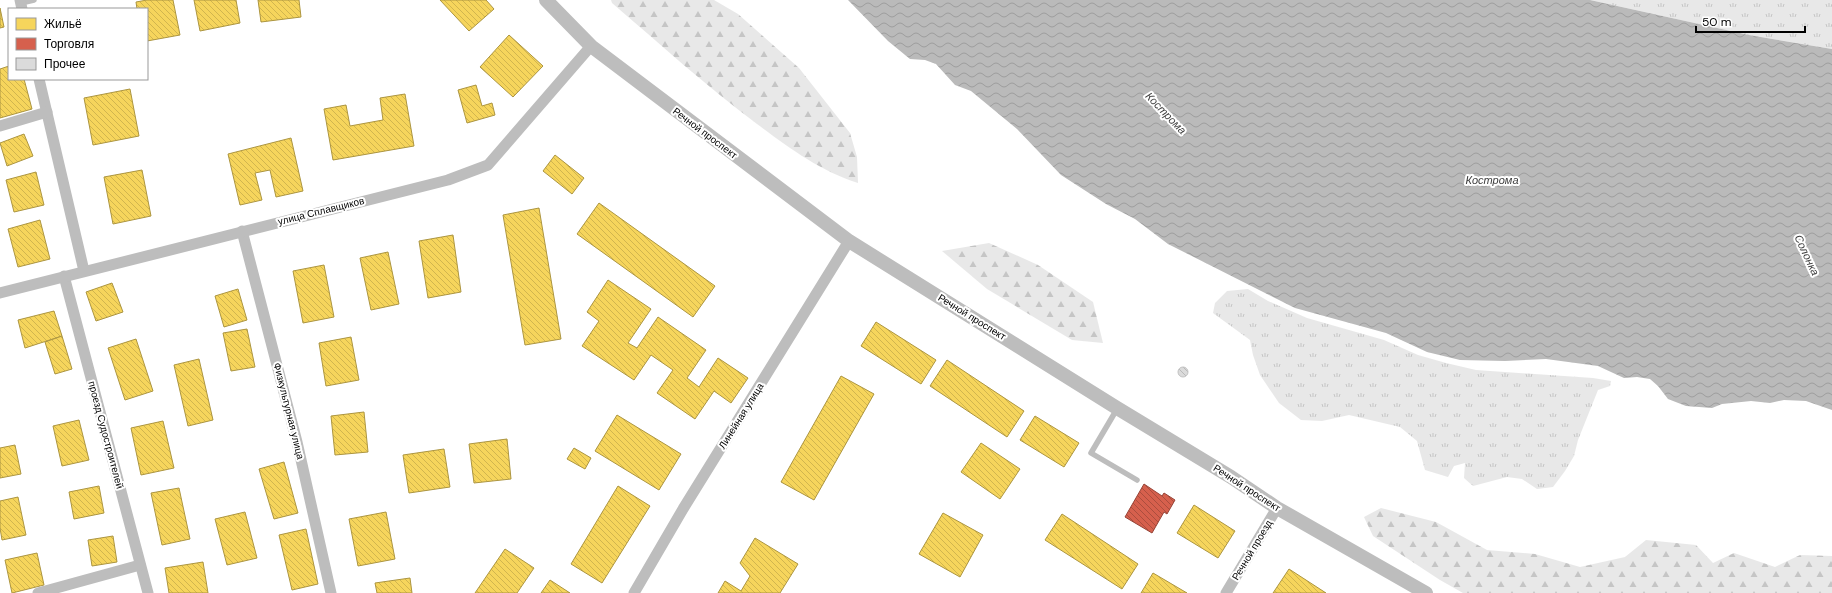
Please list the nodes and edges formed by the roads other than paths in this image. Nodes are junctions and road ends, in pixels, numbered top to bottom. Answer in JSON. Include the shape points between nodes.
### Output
{"nodes":[{"id":1,"x":34,"y":0,"type":"edge"},
{"id":2,"x":546,"y":0,"type":"edge"},
{"id":3,"x":21,"y":4,"type":"edge"},
{"id":4,"x":591,"y":46,"type":"junction"},
{"id":5,"x":39,"y":80,"type":"edge"},
{"id":6,"x":47,"y":112,"type":"junction"},
{"id":7,"x":0,"y":126,"type":"edge"},
{"id":8,"x":242,"y":231,"type":"junction"},
{"id":9,"x":849,"y":241,"type":"junction"},
{"id":10,"x":84,"y":271,"type":"junction"},
{"id":11,"x":64,"y":276,"type":"junction"},
{"id":12,"x":0,"y":292,"type":"edge"},
{"id":13,"x":1117,"y":408,"type":"junction"},
{"id":14,"x":1137,"y":480,"type":"dead end"},
{"id":15,"x":1277,"y":508,"type":"junction"},
{"id":16,"x":140,"y":565,"type":"junction"},
{"id":17,"x":38,"y":593,"type":"edge"},
{"id":18,"x":148,"y":593,"type":"edge"},
{"id":19,"x":330,"y":593,"type":"edge"},
{"id":20,"x":634,"y":593,"type":"edge"},
{"id":21,"x":1226,"y":593,"type":"edge"},
{"id":22,"x":1426,"y":593,"type":"edge"}],
"edges":[{"from":1,"to":3,"type":"lane"},
{"from":2,"to":4,"type":"street","name":"Речной проспект"},
{"from":4,"to":8,"type":"street","name":"улица Сплавщиков","via":[[488,165],[448,180]]},
{"from":4,"to":9,"type":"street","name":"Речной проспект"},
{"from":5,"to":6,"type":"street"},
{"from":6,"to":7,"type":"street"},
{"from":6,"to":10,"type":"street"},
{"from":8,"to":10,"type":"street","name":"улица Сплавщиков"},
{"from":8,"to":19,"type":"street","name":"Физкультурная улица","via":[[297,442]]},
{"from":9,"to":13,"type":"street","name":"Речной проспект"},
{"from":9,"to":20,"type":"street","name":"Линейная улица"},
{"from":10,"to":11,"type":"street","name":"улица Сплавщиков"},
{"from":11,"to":12,"type":"street","name":"улица Сплавщиков"},
{"from":11,"to":16,"type":"street","name":"проезд Судостроителей"},
{"from":13,"to":14,"type":"lane","via":[[1091,453]]},
{"from":13,"to":15,"type":"street","name":"Речной проспект"},
{"from":15,"to":21,"type":"street","name":"Речной проезд"},
{"from":15,"to":22,"type":"street","name":"Речной проспект"},
{"from":16,"to":17,"type":"street"},
{"from":16,"to":18,"type":"street","name":"проезд Судостроителей"}]}
